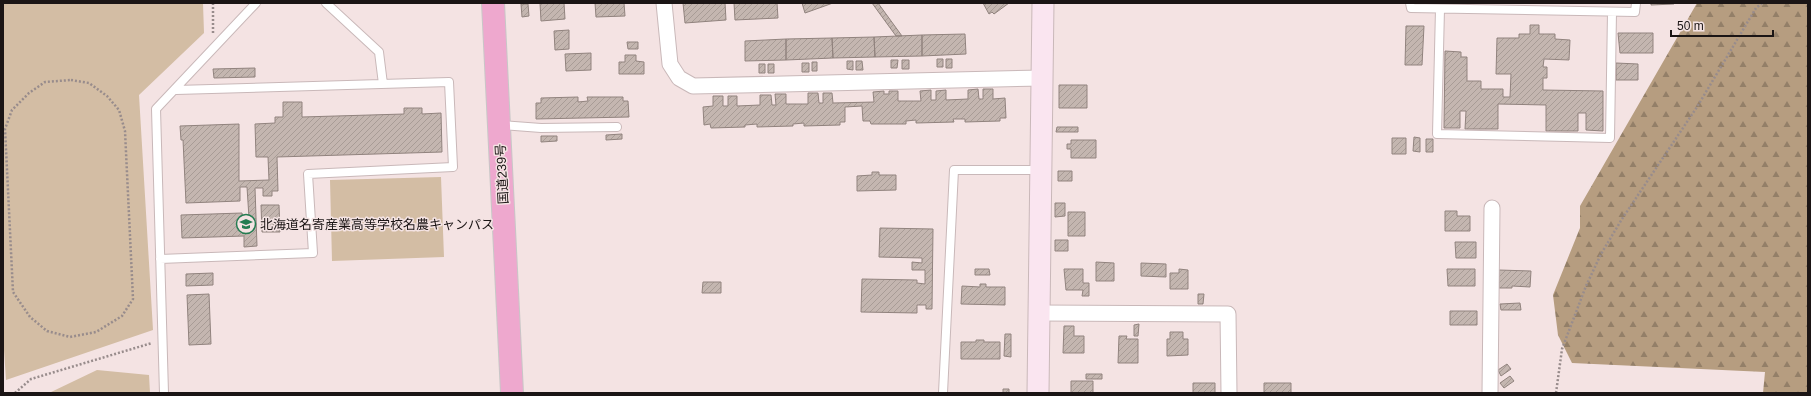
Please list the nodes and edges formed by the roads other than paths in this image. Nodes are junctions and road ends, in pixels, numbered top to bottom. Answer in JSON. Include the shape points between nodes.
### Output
{"nodes":[{"id":1,"x":256,"y":3,"type":"edge"},
{"id":2,"x":326,"y":3,"type":"edge"},
{"id":3,"x":493,"y":3,"type":"edge"},
{"id":4,"x":664,"y":3,"type":"edge"},
{"id":5,"x":1043,"y":3,"type":"edge"},
{"id":6,"x":1410,"y":3,"type":"edge"},
{"id":7,"x":1636,"y":3,"type":"edge"},
{"id":8,"x":1440,"y":9,"type":"junction"},
{"id":9,"x":1612,"y":12,"type":"junction"},
{"id":10,"x":1042,"y":78,"type":"junction"},
{"id":11,"x":383,"y":84,"type":"junction"},
{"id":12,"x":176,"y":90,"type":"junction"},
{"id":13,"x":499,"y":125,"type":"junction"},
{"id":14,"x":617,"y":127,"type":"dead end"},
{"id":15,"x":1041,"y":170,"type":"junction"},
{"id":16,"x":1492,"y":208,"type":"dead end"},
{"id":17,"x":160,"y":259,"type":"junction"},
{"id":18,"x":1039,"y":313,"type":"junction"},
{"id":19,"x":164,"y":393,"type":"edge"},
{"id":20,"x":512,"y":393,"type":"edge"},
{"id":21,"x":943,"y":393,"type":"edge"},
{"id":22,"x":1038,"y":393,"type":"edge"},
{"id":23,"x":1229,"y":393,"type":"edge"},
{"id":24,"x":1490,"y":393,"type":"edge"}],
"edges":[{"from":1,"to":12,"type":"lane"},
{"from":2,"to":11,"type":"lane","via":[[378,52]]},
{"from":3,"to":13,"type":"highway","name":"国道239号"},
{"from":4,"to":10,"type":"street","via":[[670,64],[679,78],[693,86]]},
{"from":5,"to":10,"type":"street"},
{"from":6,"to":8,"type":"lane","via":[[1411,8]]},
{"from":7,"to":9,"type":"lane","via":[[1635,12]]},
{"from":8,"to":9,"type":"lane"},
{"from":8,"to":9,"type":"lane","via":[[1437,134],[1610,138]]},
{"from":10,"to":15,"type":"street"},
{"from":11,"to":12,"type":"lane"},
{"from":11,"to":17,"type":"lane","via":[[449,82],[453,167],[308,174],[313,253]]},
{"from":12,"to":17,"type":"lane","via":[[156,109]]},
{"from":13,"to":14,"type":"lane","via":[[541,128]]},
{"from":13,"to":20,"type":"highway","name":"国道239号"},
{"from":15,"to":18,"type":"street"},
{"from":15,"to":21,"type":"lane","via":[[954,170]]},
{"from":16,"to":24,"type":"street"},
{"from":17,"to":19,"type":"lane"},
{"from":18,"to":22,"type":"street"},
{"from":18,"to":23,"type":"street","via":[[1228,314]]}]}
